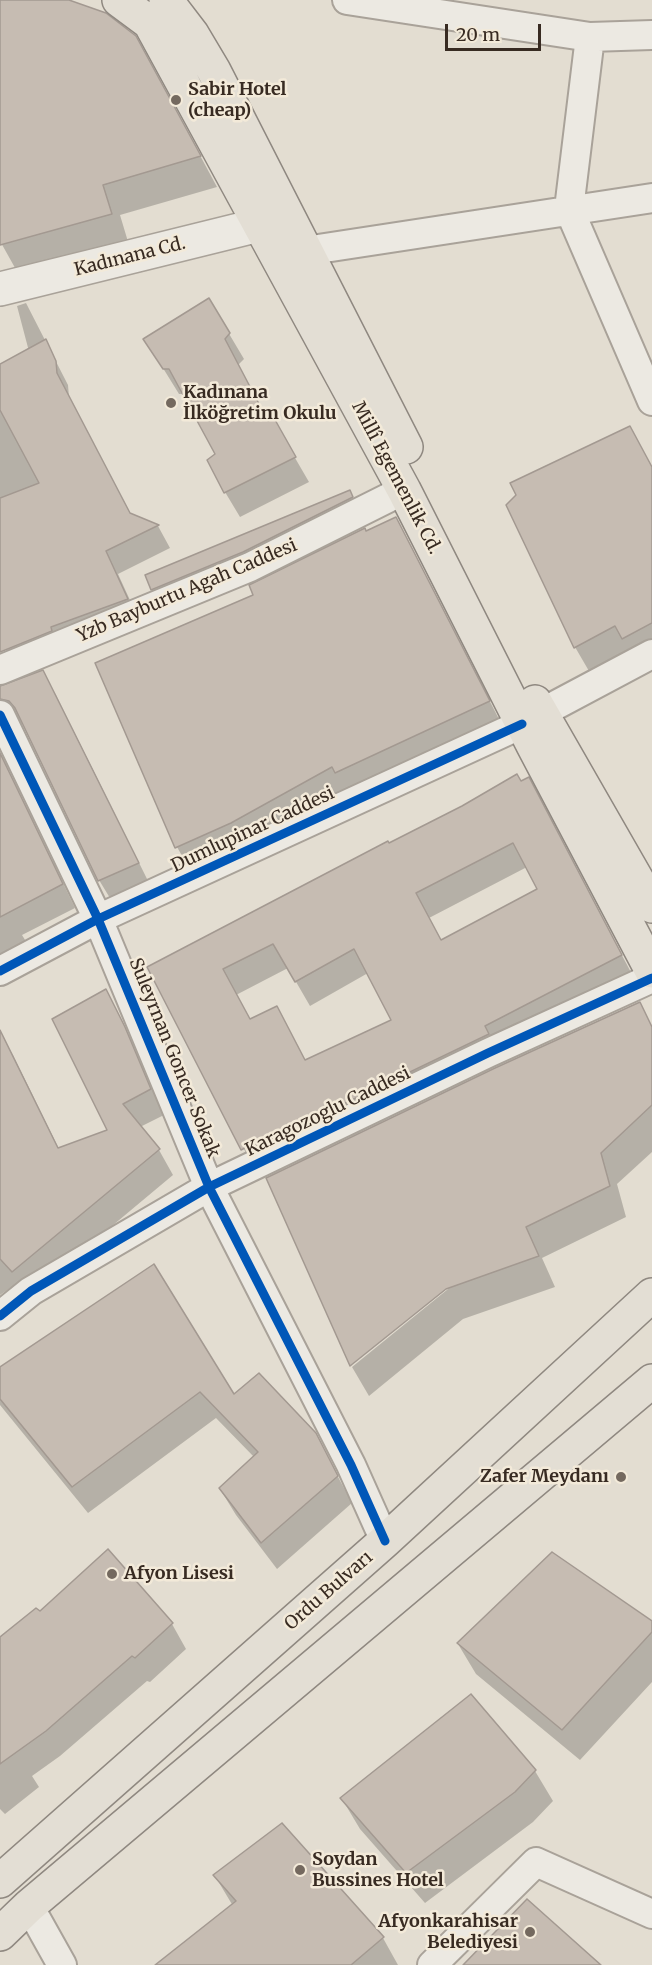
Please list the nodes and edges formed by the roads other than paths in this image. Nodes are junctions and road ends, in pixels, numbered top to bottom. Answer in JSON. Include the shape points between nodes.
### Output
{"nodes":[{"id":1,"x":119,"y":0,"type":"edge"},
{"id":2,"x":166,"y":0,"type":"edge"},
{"id":3,"x":349,"y":0,"type":"edge"},
{"id":4,"x":652,"y":35,"type":"edge"},
{"id":5,"x":590,"y":37,"type":"junction"},
{"id":6,"x":652,"y":198,"type":"edge"},
{"id":7,"x":569,"y":209,"type":"junction"},
{"id":8,"x":259,"y":225,"type":"junction"},
{"id":9,"x":305,"y":251,"type":"junction"},
{"id":10,"x":0,"y":289,"type":"edge"},
{"id":11,"x":652,"y":401,"type":"edge"},
{"id":12,"x":404,"y":490,"type":"junction"},
{"id":13,"x":652,"y":654,"type":"edge"},
{"id":14,"x":0,"y":670,"type":"edge"},
{"id":15,"x":0,"y":715,"type":"edge"},
{"id":16,"x":532,"y":718,"type":"junction"},
{"id":17,"x":652,"y":906,"type":"edge"},
{"id":18,"x":98,"y":919,"type":"junction"},
{"id":19,"x":0,"y":971,"type":"edge"},
{"id":20,"x":652,"y":971,"type":"edge"},
{"id":21,"x":652,"y":978,"type":"edge"},
{"id":22,"x":209,"y":1187,"type":"junction"},
{"id":23,"x":652,"y":1295,"type":"edge"},
{"id":24,"x":0,"y":1316,"type":"edge"},
{"id":25,"x":652,"y":1381,"type":"edge"},
{"id":26,"x":385,"y":1541,"type":"junction"},
{"id":27,"x":0,"y":1881,"type":"edge"},
{"id":28,"x":29,"y":1906,"type":"junction"},
{"id":29,"x":652,"y":1914,"type":"edge"},
{"id":30,"x":0,"y":1934,"type":"edge"},
{"id":31,"x":62,"y":1965,"type":"edge"},
{"id":32,"x":432,"y":1965,"type":"edge"}],
"edges":[{"from":1,"to":8,"type":"main road","name":"Millî Egemenlik Cd.","via":[[150,23]]},
{"from":2,"to":9,"type":"main road","name":"Millî Egemenlik Cd.","via":[[214,71]]},
{"from":3,"to":5,"type":"street"},
{"from":4,"to":5,"type":"street"},
{"from":5,"to":7,"type":"street"},
{"from":6,"to":7,"type":"street"},
{"from":7,"to":9,"type":"street"},
{"from":7,"to":11,"type":"street"},
{"from":8,"to":10,"type":"street","name":"Kadınana Cd."},
{"from":8,"to":12,"type":"main road","name":"Millî Egemenlik Cd."},
{"from":9,"to":16,"type":"main road","name":"Millî Egemenlik Cd."},
{"from":12,"to":14,"type":"street","name":"Yzb Bayburtu Agah Caddesi","via":[[250,567]]},
{"from":12,"to":16,"type":"main road","name":"Millî Egemenlik Cd."},
{"from":13,"to":16,"type":"street","name":"Dumlupinar Caddesi"},
{"from":15,"to":18,"type":"street","name":"Suleyrnan Goncer Sokak"},
{"from":16,"to":17,"type":"main road","name":"Millî Egemenlik Cd."},
{"from":16,"to":18,"type":"street","name":"Dumlupinar Caddesi"},
{"from":16,"to":20,"type":"main road","name":"Millî Egemenlik Cd."},
{"from":18,"to":19,"type":"street","name":"Dumlupinar Caddesi"},
{"from":18,"to":22,"type":"street","name":"Suleyrnan Goncer Sokak"},
{"from":21,"to":22,"type":"street","name":"Karagozoglu Caddesi"},
{"from":22,"to":24,"type":"street","name":"Karagozoglu Caddesi","via":[[31,1291]]},
{"from":22,"to":26,"type":"street","name":"Suleyrnan Goncer Sokak"},
{"from":23,"to":26,"type":"main road","name":"Ordu Bulvarı"},
{"from":25,"to":28,"type":"main road"},
{"from":26,"to":27,"type":"main road","name":"Ordu Bulvarı"},
{"from":28,"to":30,"type":"main road"},
{"from":28,"to":31,"type":"street"},
{"from":29,"to":32,"type":"street","via":[[536,1862]]}]}
